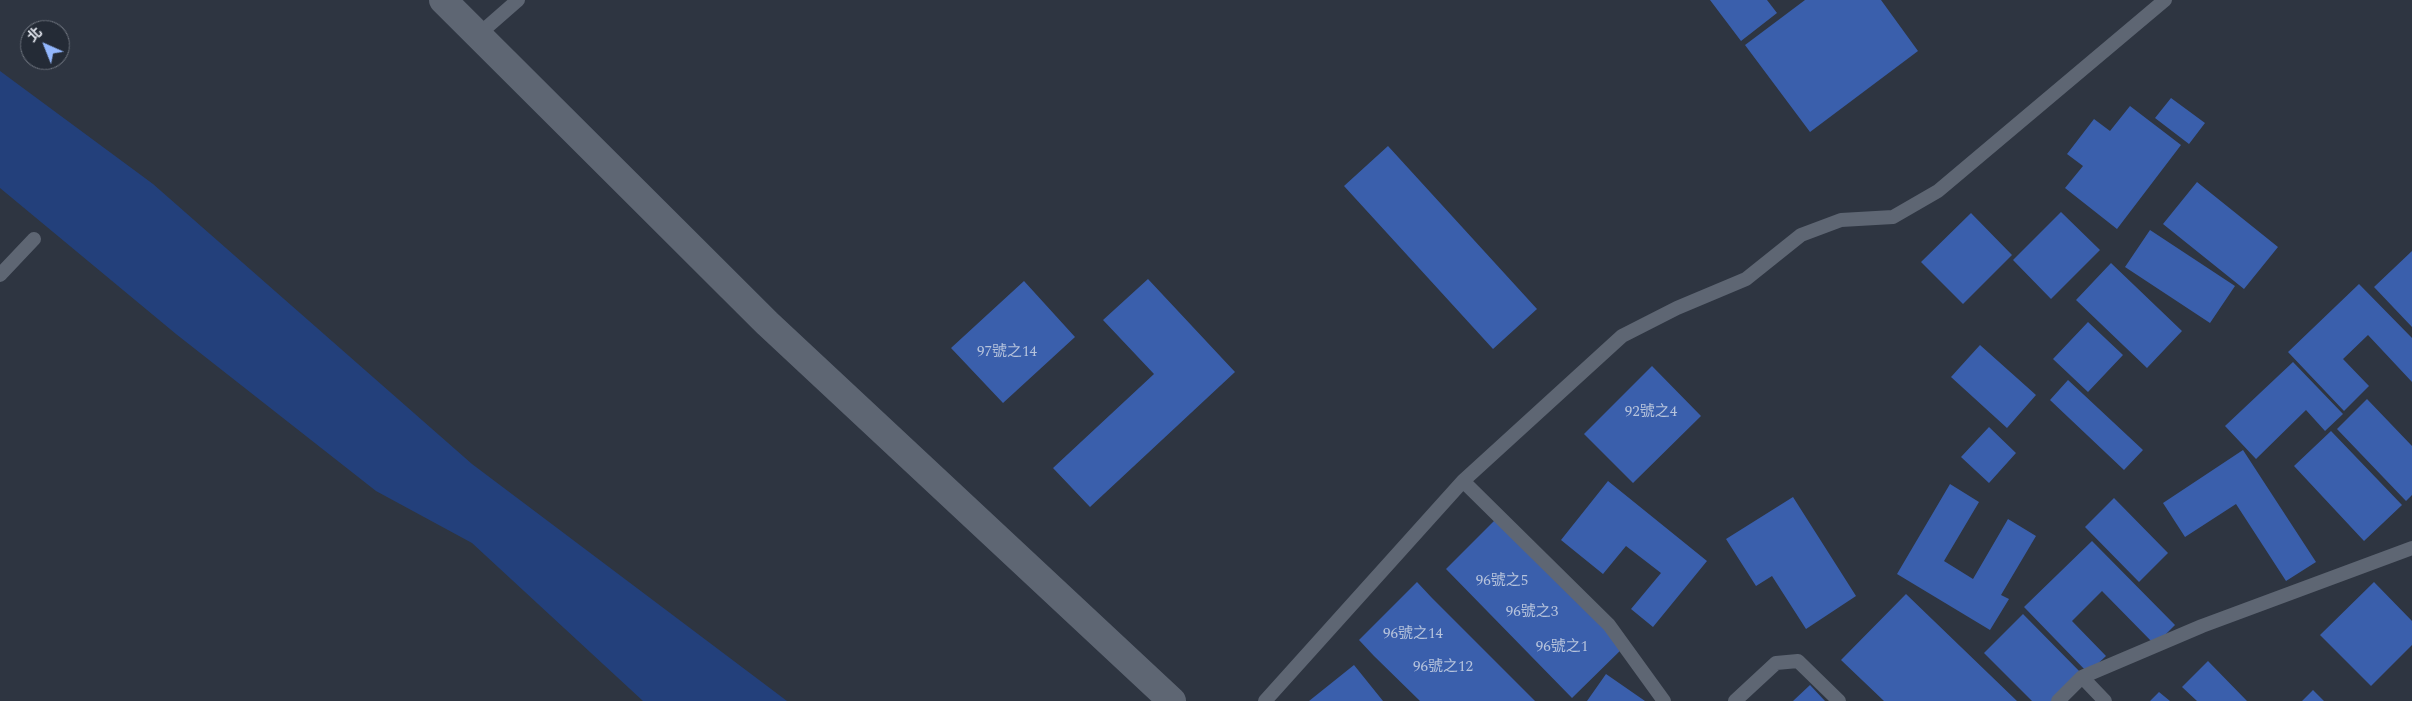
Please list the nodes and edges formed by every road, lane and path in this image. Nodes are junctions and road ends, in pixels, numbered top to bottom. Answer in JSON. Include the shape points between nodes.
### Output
{"nodes":[{"id":1,"x":443,"y":0,"type":"edge"},
{"id":2,"x":518,"y":0,"type":"edge"},
{"id":3,"x":2165,"y":0,"type":"edge"},
{"id":4,"x":478,"y":36,"type":"junction"},
{"id":5,"x":34,"y":239,"type":"dead end"},
{"id":6,"x":0,"y":275,"type":"edge"},
{"id":7,"x":1463,"y":481,"type":"junction"},
{"id":8,"x":2412,"y":548,"type":"edge"},
{"id":9,"x":2082,"y":677,"type":"junction"},
{"id":10,"x":1172,"y":701,"type":"edge"},
{"id":11,"x":1265,"y":701,"type":"edge"},
{"id":12,"x":1664,"y":701,"type":"edge"},
{"id":13,"x":1735,"y":701,"type":"edge"},
{"id":14,"x":1839,"y":701,"type":"edge"},
{"id":15,"x":2058,"y":701,"type":"edge"},
{"id":16,"x":2106,"y":701,"type":"edge"}],
"edges":[{"from":1,"to":4,"type":"street"},
{"from":2,"to":4,"type":"lane"},
{"from":3,"to":7,"type":"lane","via":[[1938,191],[1893,217],[1842,220],[1801,235],[1746,279],[1622,336]]},
{"from":4,"to":10,"type":"street","via":[[767,323]]},
{"from":5,"to":6,"type":"lane"},
{"from":7,"to":11,"type":"lane"},
{"from":7,"to":12,"type":"lane","via":[[1609,625]]},
{"from":8,"to":9,"type":"lane","via":[[2202,626]]},
{"from":9,"to":15,"type":"lane"},
{"from":9,"to":16,"type":"lane"},
{"from":13,"to":14,"type":"lane","via":[[1776,663],[1798,661]]}]}
